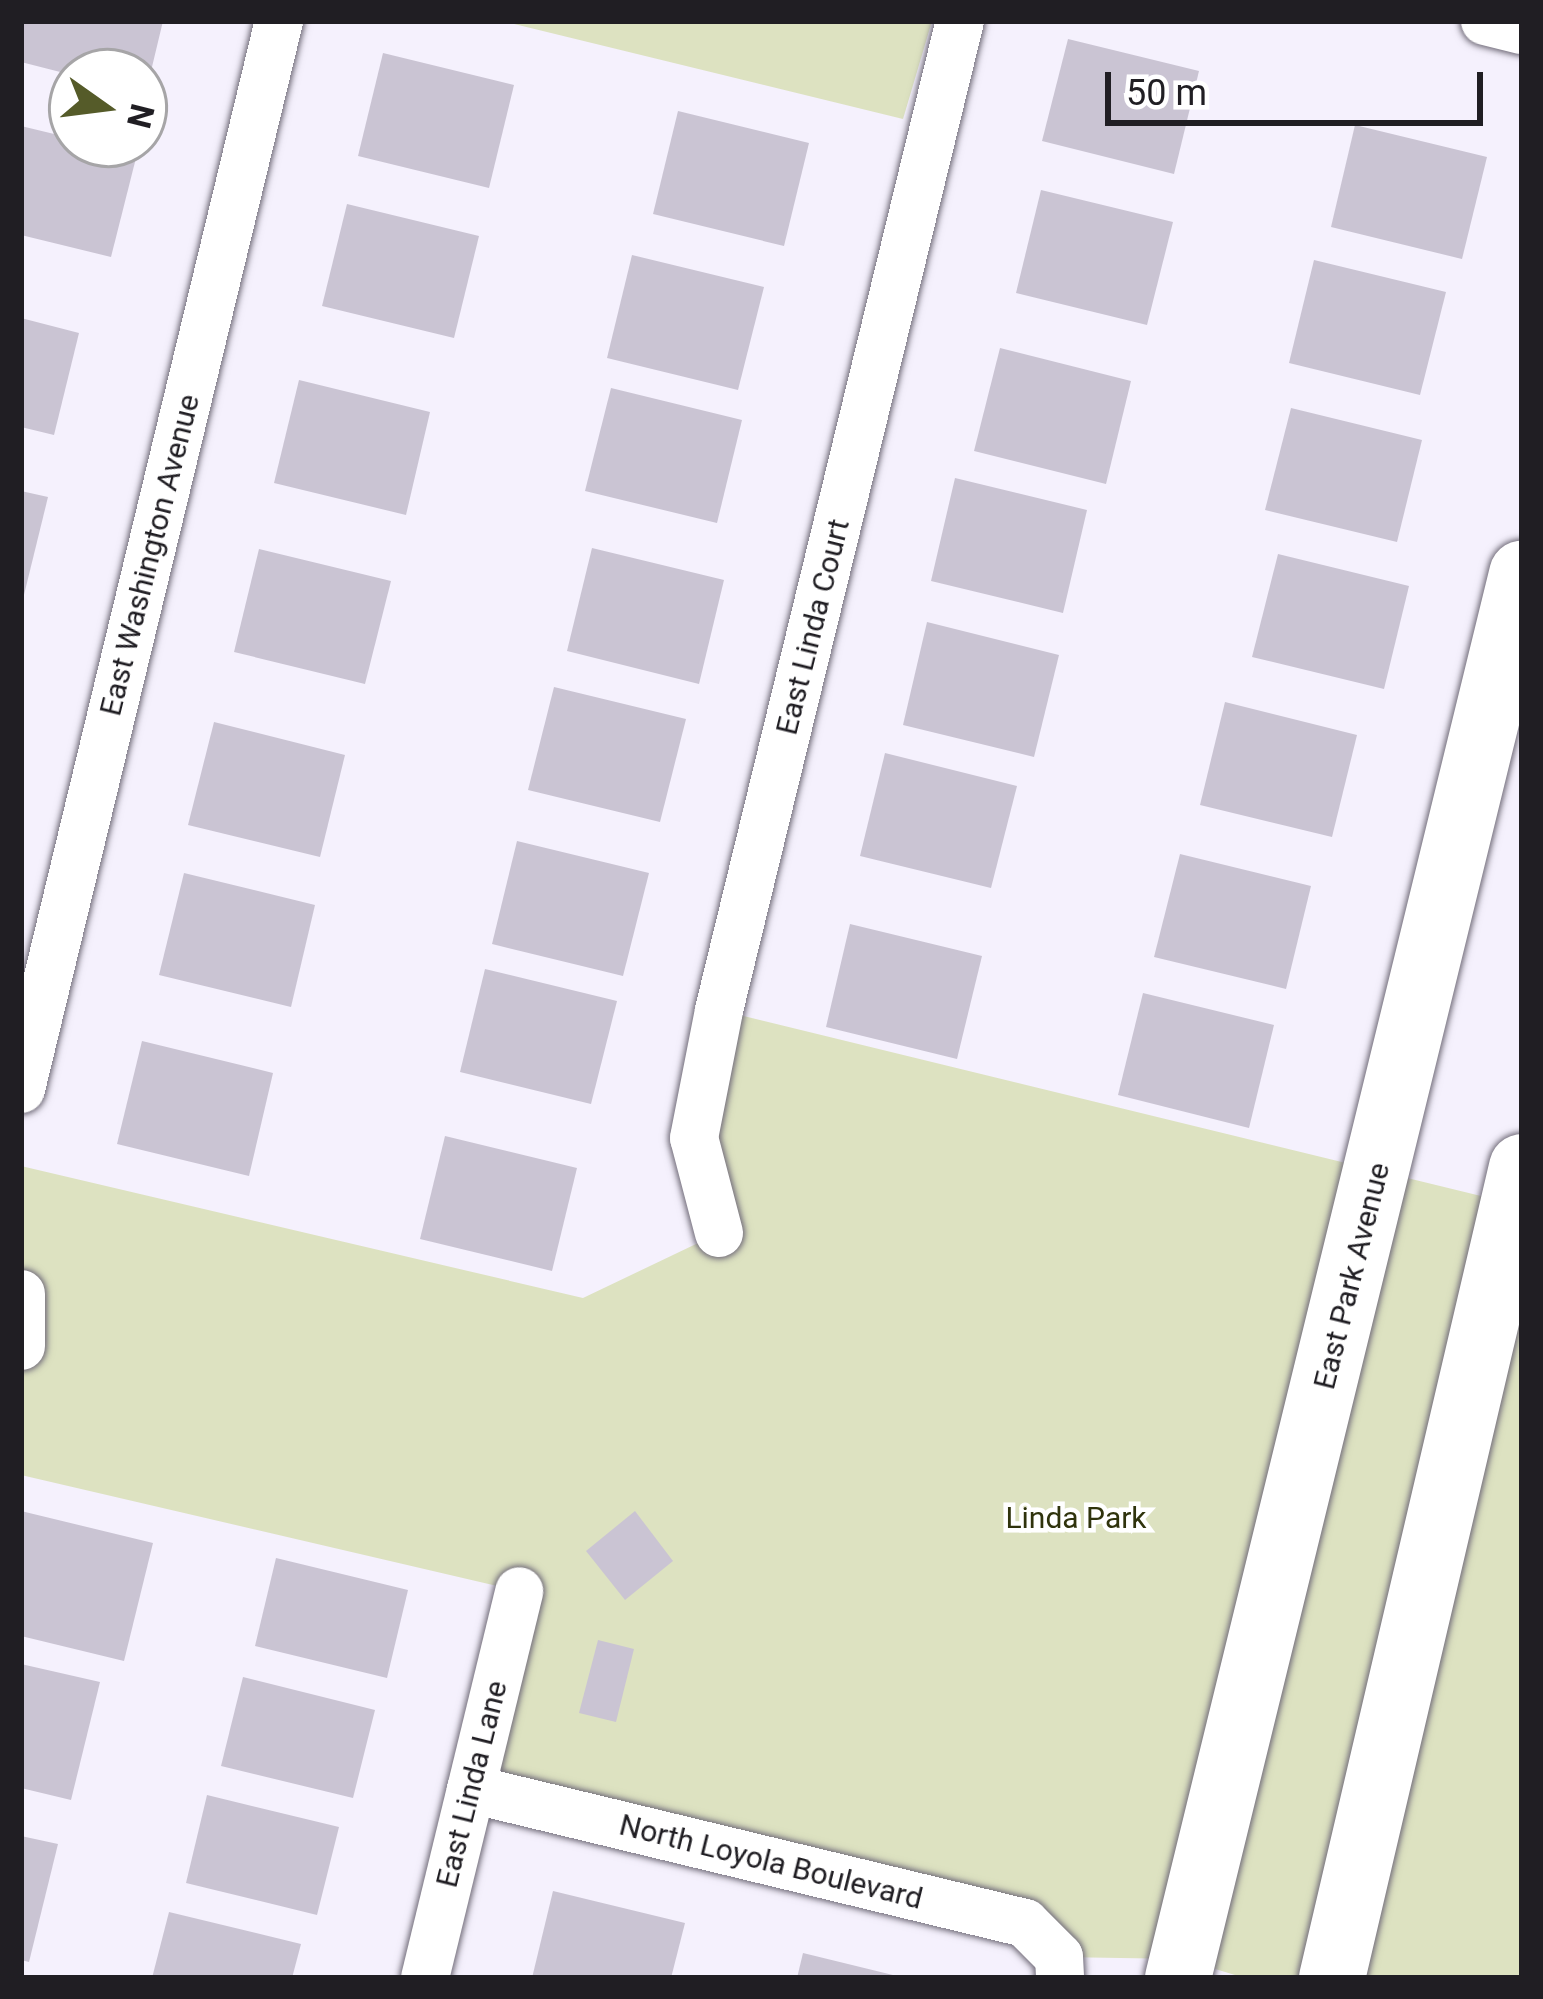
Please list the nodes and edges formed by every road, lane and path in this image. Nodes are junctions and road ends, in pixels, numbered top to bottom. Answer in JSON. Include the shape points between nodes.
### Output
{"nodes":[{"id":1,"x":279,"y":21,"type":"edge"},
{"id":2,"x":960,"y":21,"type":"edge"},
{"id":3,"x":1485,"y":21,"type":"edge"},
{"id":4,"x":1522,"y":30,"type":"edge"},
{"id":5,"x":1522,"y":574,"type":"edge"},
{"id":6,"x":21,"y":1089,"type":"edge"},
{"id":7,"x":1522,"y":1167,"type":"edge"},
{"id":8,"x":719,"y":1233,"type":"dead end"},
{"id":9,"x":21,"y":1294,"type":"edge"},
{"id":10,"x":21,"y":1346,"type":"edge"},
{"id":11,"x":519,"y":1591,"type":"dead end"},
{"id":12,"x":471,"y":1789,"type":"junction"},
{"id":13,"x":1060,"y":1968,"type":"edge"},
{"id":14,"x":424,"y":1978,"type":"edge"},
{"id":15,"x":1178,"y":1978,"type":"edge"},
{"id":16,"x":1332,"y":1978,"type":"edge"}],
"edges":[{"from":1,"to":6,"type":"street","name":"East Washington Avenue"},
{"from":2,"to":8,"type":"street","name":"East Linda Court","via":[[719,1010],[694,1138]]},
{"from":3,"to":4,"type":"street"},
{"from":5,"to":15,"type":"street","name":"East Park Avenue"},
{"from":7,"to":16,"type":"street"},
{"from":9,"to":10,"type":"street"},
{"from":11,"to":12,"type":"street","name":"East Linda Lane"},
{"from":12,"to":13,"type":"street","name":"North Loyola Boulevard","via":[[1025,1923]]},
{"from":12,"to":14,"type":"street","name":"East Linda Lane"}]}
